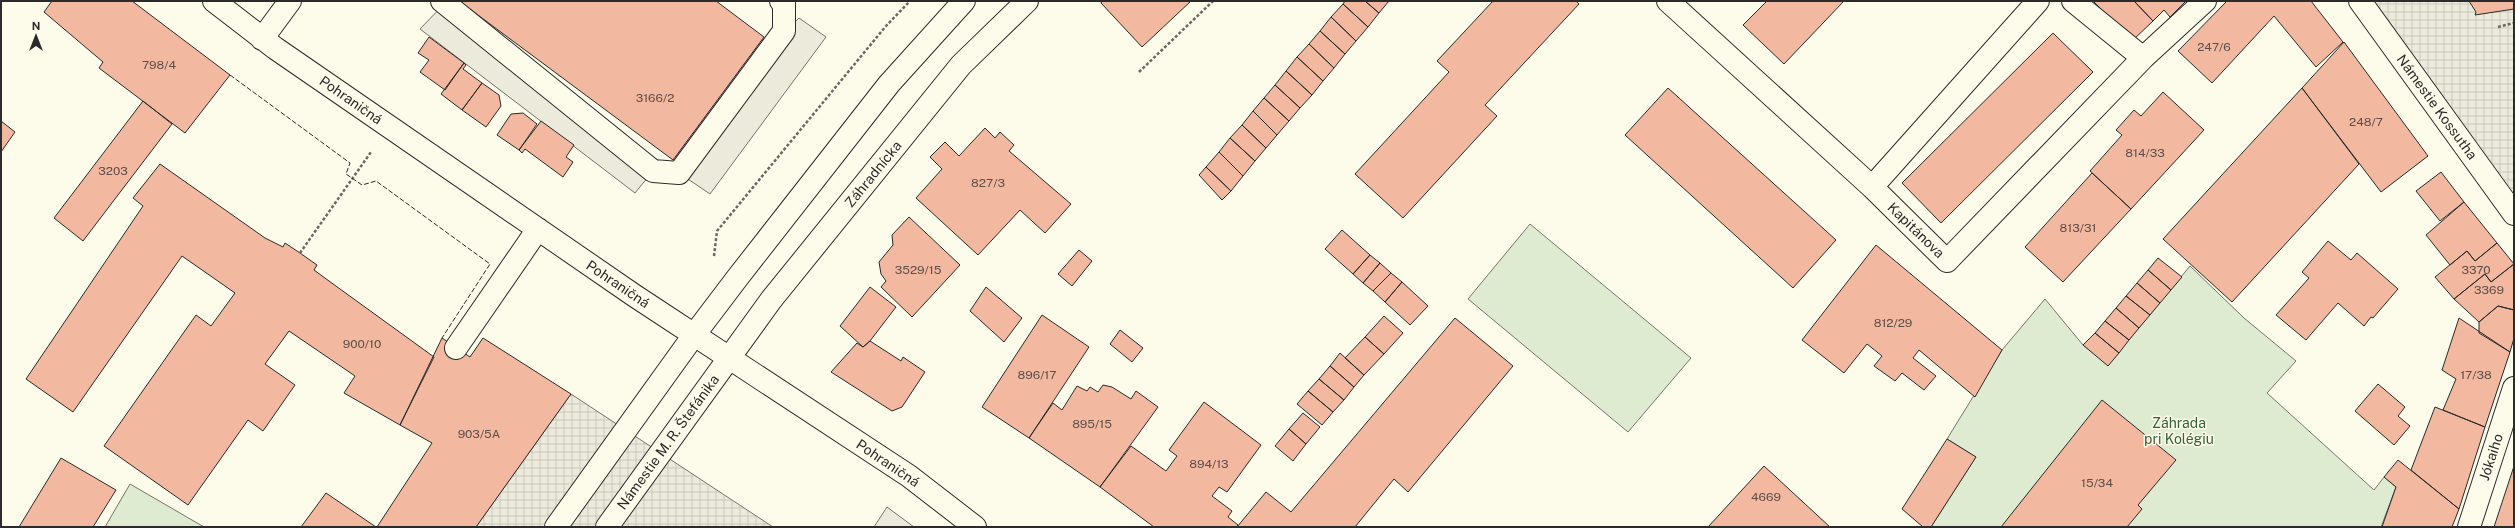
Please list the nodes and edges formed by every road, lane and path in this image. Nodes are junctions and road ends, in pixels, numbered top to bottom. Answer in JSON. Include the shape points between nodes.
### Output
{"nodes":[{"id":1,"x":214,"y":1,"type":"edge"},
{"id":2,"x":290,"y":1,"type":"edge"},
{"id":3,"x":442,"y":1,"type":"edge"},
{"id":4,"x":781,"y":1,"type":"edge"},
{"id":5,"x":910,"y":1,"type":"edge"},
{"id":6,"x":964,"y":1,"type":"edge"},
{"id":7,"x":1027,"y":1,"type":"edge"},
{"id":8,"x":1213,"y":1,"type":"edge"},
{"id":9,"x":1668,"y":1,"type":"edge"},
{"id":10,"x":2038,"y":1,"type":"edge"},
{"id":11,"x":2073,"y":1,"type":"edge"},
{"id":12,"x":2205,"y":1,"type":"edge"},
{"id":13,"x":2360,"y":1,"type":"edge"},
{"id":14,"x":2514,"y":23,"type":"edge"},
{"id":15,"x":2498,"y":27,"type":"dead end"},
{"id":16,"x":262,"y":39,"type":"junction"},
{"id":17,"x":2143,"y":58,"type":"junction"},
{"id":18,"x":1139,"y":72,"type":"dead end"},
{"id":19,"x":372,"y":150,"type":"dead end"},
{"id":20,"x":1872,"y":187,"type":"junction"},
{"id":21,"x":2514,"y":214,"type":"edge"},
{"id":22,"x":538,"y":229,"type":"junction"},
{"id":23,"x":300,"y":253,"type":"dead end"},
{"id":24,"x":714,"y":259,"type":"dead end"},
{"id":25,"x":694,"y":335,"type":"junction"},
{"id":26,"x":456,"y":348,"type":"dead end"},
{"id":27,"x":729,"y":356,"type":"junction"},
{"id":28,"x":2514,"y":388,"type":"edge"},
{"id":29,"x":556,"y":527,"type":"edge"},
{"id":30,"x":607,"y":527,"type":"edge"},
{"id":31,"x":975,"y":527,"type":"edge"},
{"id":32,"x":2469,"y":527,"type":"edge"}],
"edges":[{"from":1,"to":16,"type":"street","name":"Pohraničná"},
{"from":2,"to":16,"type":"street"},
{"from":3,"to":4,"type":"street","via":[[653,171],[679,173],[784,32],[784,3]]},
{"from":5,"to":24,"type":"path","via":[[886,26],[717,231]]},
{"from":6,"to":25,"type":"street","via":[[889,84]]},
{"from":7,"to":27,"type":"street","name":"Záhradnícka","via":[[961,65],[771,300]]},
{"from":8,"to":18,"type":"path"},
{"from":9,"to":20,"type":"street","name":"Kapitánova"},
{"from":10,"to":20,"type":"street"},
{"from":11,"to":17,"type":"street"},
{"from":12,"to":17,"type":"street","name":"Kapitánova"},
{"from":13,"to":21,"type":"street","name":"Námestie Kossutha"},
{"from":14,"to":15,"type":"path"},
{"from":16,"to":22,"type":"street","name":"Pohraničná"},
{"from":17,"to":20,"type":"street","name":"Kapitánova","via":[[1947,261]]},
{"from":19,"to":23,"type":"path"},
{"from":22,"to":25,"type":"street","name":"Pohraničná"},
{"from":22,"to":26,"type":"street"},
{"from":25,"to":27,"type":"street","name":"Pohraničná"},
{"from":25,"to":29,"type":"street"},
{"from":27,"to":30,"type":"street","name":"Námestie M. R. Štefánika"},
{"from":27,"to":31,"type":"street","name":"Pohraničná","via":[[909,476]]},
{"from":28,"to":32,"type":"street","name":"Jókaiho"}]}
